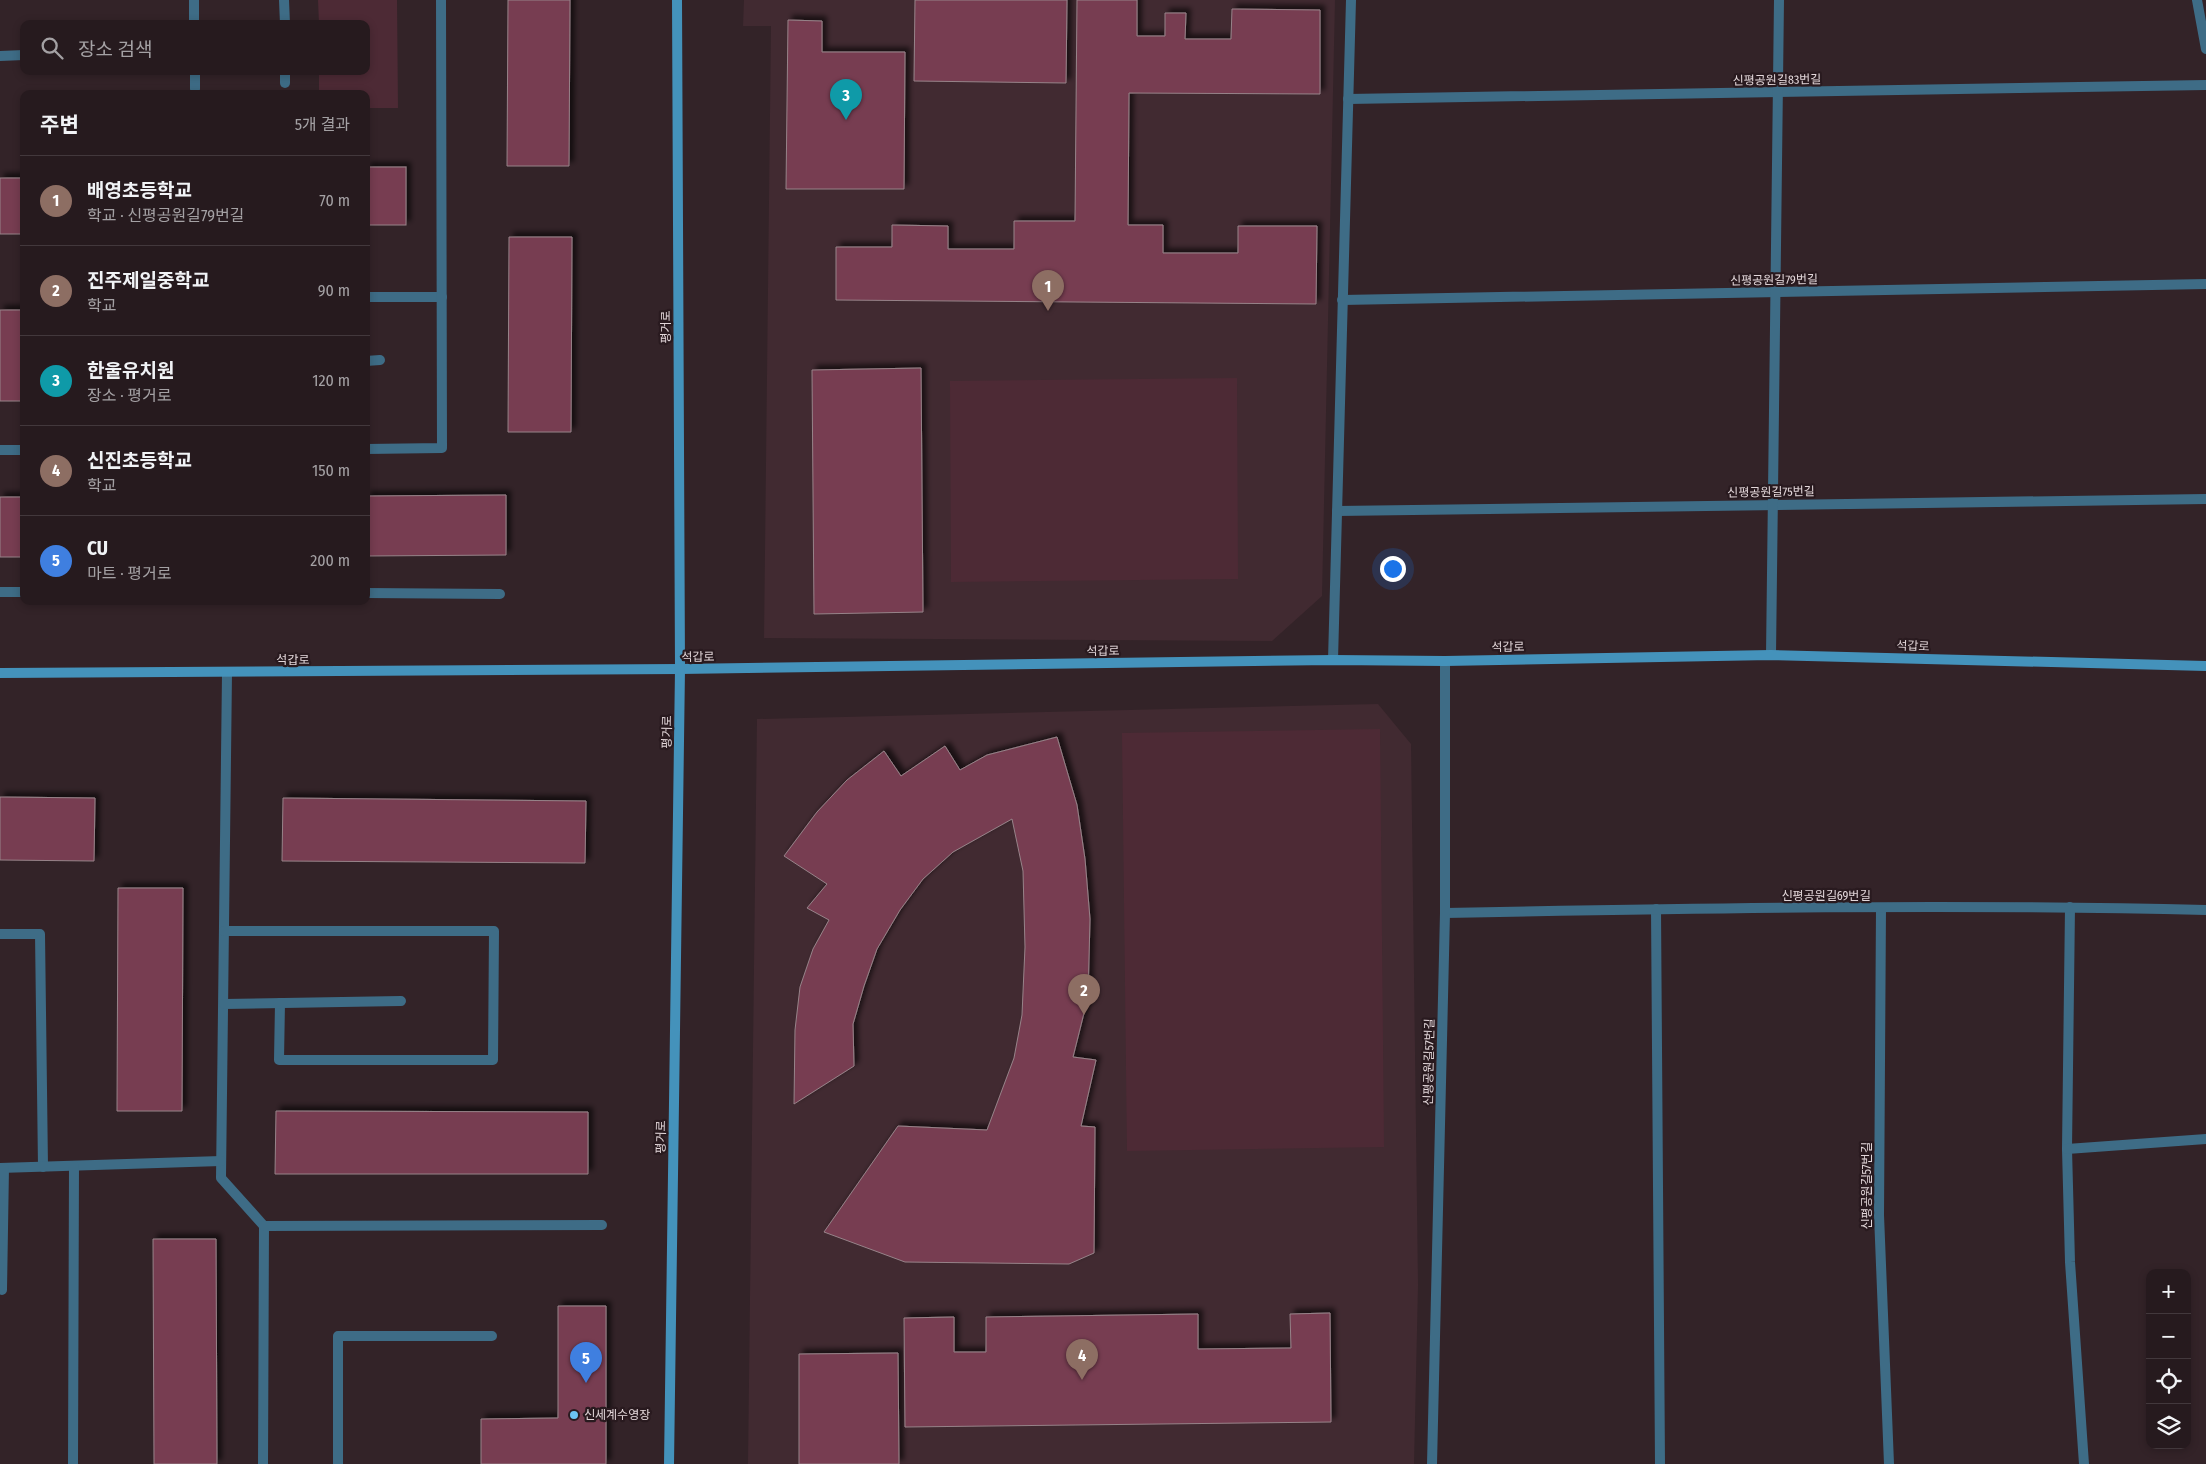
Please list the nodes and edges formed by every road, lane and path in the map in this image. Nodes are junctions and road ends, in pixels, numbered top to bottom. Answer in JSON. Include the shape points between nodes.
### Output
{"nodes":[{"id":1,"x":194,"y":0,"type":"edge"},
{"id":2,"x":284,"y":0,"type":"edge"},
{"id":3,"x":441,"y":0,"type":"edge"},
{"id":4,"x":677,"y":0,"type":"edge"},
{"id":5,"x":1351,"y":0,"type":"edge"},
{"id":6,"x":1779,"y":0,"type":"edge"},
{"id":7,"x":2197,"y":0,"type":"edge"},
{"id":8,"x":194,"y":20,"type":"edge"},
{"id":9,"x":284,"y":20,"type":"edge"},
{"id":10,"x":2206,"y":49,"type":"edge"},
{"id":11,"x":20,"y":55,"type":"edge"},
{"id":12,"x":0,"y":56,"type":"edge"},
{"id":13,"x":195,"y":75,"type":"edge"},
{"id":14,"x":285,"y":75,"type":"edge"},
{"id":15,"x":285,"y":83,"type":"dead end"},
{"id":16,"x":2206,"y":85,"type":"edge"},
{"id":17,"x":195,"y":89,"type":"dead end"},
{"id":18,"x":1778,"y":92,"type":"junction"},
{"id":19,"x":1348,"y":99,"type":"junction"},
{"id":20,"x":2206,"y":284,"type":"edge"},
{"id":21,"x":1776,"y":292,"type":"junction"},
{"id":22,"x":370,"y":297,"type":"edge"},
{"id":23,"x":442,"y":298,"type":"junction"},
{"id":24,"x":1342,"y":300,"type":"junction"},
{"id":25,"x":370,"y":360,"type":"edge"},
{"id":26,"x":380,"y":360,"type":"dead end"},
{"id":27,"x":370,"y":448,"type":"edge"},
{"id":28,"x":0,"y":450,"type":"edge"},
{"id":29,"x":20,"y":450,"type":"edge"},
{"id":30,"x":2206,"y":499,"type":"edge"},
{"id":31,"x":1773,"y":505,"type":"junction"},
{"id":32,"x":1337,"y":511,"type":"junction"},
{"id":33,"x":0,"y":592,"type":"edge"},
{"id":34,"x":20,"y":592,"type":"edge"},
{"id":35,"x":370,"y":593,"type":"edge"},
{"id":36,"x":500,"y":594,"type":"dead end"},
{"id":37,"x":1771,"y":655,"type":"junction"},
{"id":38,"x":1333,"y":660,"type":"junction"},
{"id":39,"x":1445,"y":661,"type":"junction"},
{"id":40,"x":2206,"y":666,"type":"edge"},
{"id":41,"x":680,"y":670,"type":"junction"},
{"id":42,"x":0,"y":673,"type":"edge"},
{"id":43,"x":227,"y":673,"type":"junction"},
{"id":44,"x":2070,"y":906,"type":"junction"},
{"id":45,"x":1881,"y":908,"type":"junction"},
{"id":46,"x":1656,"y":909,"type":"junction"},
{"id":47,"x":2206,"y":910,"type":"edge"},
{"id":48,"x":1445,"y":913,"type":"junction"},
{"id":49,"x":224,"y":932,"type":"junction"},
{"id":50,"x":0,"y":934,"type":"edge"},
{"id":51,"x":401,"y":1001,"type":"dead end"},
{"id":52,"x":280,"y":1003,"type":"junction"},
{"id":53,"x":224,"y":1004,"type":"junction"},
{"id":54,"x":2206,"y":1139,"type":"edge"},
{"id":55,"x":2067,"y":1149,"type":"junction"},
{"id":56,"x":221,"y":1161,"type":"junction"},
{"id":57,"x":43,"y":1166,"type":"junction"},
{"id":58,"x":74,"y":1166,"type":"junction"},
{"id":59,"x":2,"y":1168,"type":"edge"},
{"id":60,"x":602,"y":1224,"type":"dead end"},
{"id":61,"x":264,"y":1226,"type":"junction"},
{"id":62,"x":2,"y":1290,"type":"dead end"},
{"id":63,"x":492,"y":1336,"type":"dead end"},
{"id":64,"x":73,"y":1464,"type":"edge"},
{"id":65,"x":263,"y":1464,"type":"edge"},
{"id":66,"x":338,"y":1464,"type":"edge"},
{"id":67,"x":670,"y":1464,"type":"edge"},
{"id":68,"x":1432,"y":1464,"type":"edge"},
{"id":69,"x":1660,"y":1464,"type":"edge"},
{"id":70,"x":1889,"y":1464,"type":"edge"},
{"id":71,"x":2084,"y":1464,"type":"edge"}],
"edges":[{"from":1,"to":8,"type":"street"},
{"from":2,"to":9,"type":"street"},
{"from":3,"to":23,"type":"street"},
{"from":4,"to":41,"type":"street","name":"평거로"},
{"from":5,"to":19,"type":"street"},
{"from":6,"to":18,"type":"street"},
{"from":7,"to":10,"type":"street"},
{"from":11,"to":12,"type":"street"},
{"from":13,"to":17,"type":"street"},
{"from":14,"to":15,"type":"street"},
{"from":16,"to":18,"type":"street","name":"신평공원길83번길"},
{"from":18,"to":19,"type":"street","name":"신평공원길83번길"},
{"from":18,"to":21,"type":"street"},
{"from":19,"to":24,"type":"street"},
{"from":20,"to":21,"type":"street","name":"신평공원길79번길"},
{"from":21,"to":24,"type":"street","name":"신평공원길79번길"},
{"from":21,"to":31,"type":"street"},
{"from":22,"to":23,"type":"street"},
{"from":23,"to":27,"type":"street","via":[[442,448]]},
{"from":24,"to":32,"type":"street"},
{"from":25,"to":26,"type":"street"},
{"from":28,"to":29,"type":"street"},
{"from":30,"to":31,"type":"street","name":"신평공원길75번길"},
{"from":31,"to":32,"type":"street","name":"신평공원길75번길"},
{"from":31,"to":37,"type":"street"},
{"from":32,"to":38,"type":"street"},
{"from":33,"to":34,"type":"street"},
{"from":35,"to":36,"type":"street"},
{"from":37,"to":39,"type":"street","name":"석갑로"},
{"from":37,"to":40,"type":"street","name":"석갑로"},
{"from":38,"to":39,"type":"street","name":"석갑로"},
{"from":38,"to":41,"type":"street","name":"석갑로"},
{"from":39,"to":48,"type":"street","name":"신평공원길57번길"},
{"from":41,"to":43,"type":"street","name":"석갑로"},
{"from":41,"to":67,"type":"street","name":"평거로"},
{"from":42,"to":43,"type":"street","name":"석갑로"},
{"from":43,"to":49,"type":"street"},
{"from":44,"to":45,"type":"street","name":"신평공원길69번길"},
{"from":44,"to":47,"type":"street","name":"신평공원길69번길"},
{"from":44,"to":55,"type":"street"},
{"from":45,"to":46,"type":"street","name":"신평공원길69번길"},
{"from":45,"to":70,"type":"street","name":"신평공원길57번길","via":[[1879,1215]]},
{"from":46,"to":48,"type":"street","name":"신평공원길69번길"},
{"from":46,"to":69,"type":"street"},
{"from":48,"to":68,"type":"street","name":"신평공원길57번길"},
{"from":49,"to":52,"type":"street","via":[[494,931],[493,1060],[279,1060]]},
{"from":49,"to":53,"type":"street"},
{"from":50,"to":57,"type":"street","via":[[40,934]]},
{"from":51,"to":52,"type":"street"},
{"from":52,"to":53,"type":"street"},
{"from":53,"to":56,"type":"street"},
{"from":54,"to":55,"type":"street"},
{"from":55,"to":71,"type":"street","via":[[2070,1262]]},
{"from":56,"to":58,"type":"street"},
{"from":56,"to":61,"type":"street","via":[[221,1178]]},
{"from":57,"to":58,"type":"street"},
{"from":57,"to":59,"type":"street"},
{"from":58,"to":64,"type":"street"},
{"from":59,"to":62,"type":"street"},
{"from":60,"to":61,"type":"street"},
{"from":61,"to":65,"type":"street"},
{"from":63,"to":66,"type":"street","via":[[338,1336]]}]}
